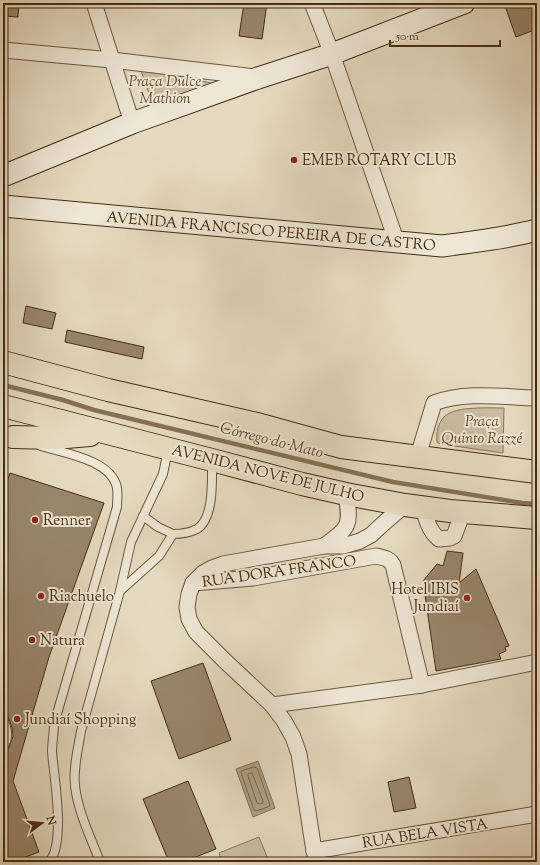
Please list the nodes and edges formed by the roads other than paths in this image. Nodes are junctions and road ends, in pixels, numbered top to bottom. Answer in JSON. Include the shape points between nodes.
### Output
{"nodes":[{"id":1,"x":94,"y":3,"type":"edge"},
{"id":2,"x":312,"y":3,"type":"edge"},
{"id":3,"x":464,"y":3,"type":"edge"},
{"id":4,"x":3,"y":50,"type":"edge"},
{"id":5,"x":332,"y":54,"type":"junction"},
{"id":6,"x":112,"y":60,"type":"junction"},
{"id":7,"x":258,"y":78,"type":"junction"},
{"id":8,"x":132,"y":123,"type":"junction"},
{"id":9,"x":3,"y":176,"type":"edge"},
{"id":10,"x":3,"y":206,"type":"edge"},
{"id":11,"x":537,"y":230,"type":"edge"},
{"id":12,"x":397,"y":243,"type":"junction"},
{"id":13,"x":3,"y":362,"type":"edge"},
{"id":14,"x":537,"y":398,"type":"edge"},
{"id":15,"x":3,"y":406,"type":"edge"},
{"id":16,"x":109,"y":434,"type":"junction"},
{"id":17,"x":8,"y":436,"type":"edge"},
{"id":18,"x":168,"y":449,"type":"junction"},
{"id":19,"x":418,"y":456,"type":"junction"},
{"id":20,"x":212,"y":460,"type":"junction"},
{"id":21,"x":537,"y":472,"type":"edge"},
{"id":22,"x":346,"y":494,"type":"junction"},
{"id":23,"x":414,"y":506,"type":"junction"},
{"id":24,"x":463,"y":512,"type":"junction"},
{"id":25,"x":143,"y":516,"type":"junction"},
{"id":26,"x":537,"y":518,"type":"edge"},
{"id":27,"x":173,"y":534,"type":"junction"},
{"id":28,"x":324,"y":546,"type":"junction"},
{"id":29,"x":193,"y":584,"type":"junction"},
{"id":30,"x":120,"y":591,"type":"junction"},
{"id":31,"x":537,"y":662,"type":"edge"},
{"id":32,"x":422,"y":685,"type":"junction"},
{"id":33,"x":272,"y":705,"type":"junction"},
{"id":34,"x":3,"y":718,"type":"edge"},
{"id":35,"x":3,"y":747,"type":"edge"},
{"id":36,"x":537,"y":814,"type":"edge"},
{"id":37,"x":315,"y":858,"type":"edge"},
{"id":38,"x":49,"y":862,"type":"edge"},
{"id":39,"x":100,"y":862,"type":"edge"}],
"edges":[{"from":1,"to":6,"type":"street"},
{"from":2,"to":5,"type":"street"},
{"from":3,"to":5,"type":"street"},
{"from":4,"to":6,"type":"street"},
{"from":5,"to":7,"type":"street"},
{"from":5,"to":12,"type":"street"},
{"from":6,"to":7,"type":"street"},
{"from":6,"to":8,"type":"street"},
{"from":7,"to":8,"type":"street"},
{"from":8,"to":9,"type":"street"},
{"from":10,"to":12,"type":"street","name":"AVENIDA FRANCISCO PEREIRA DE CASTRO"},
{"from":11,"to":12,"type":"street","name":"AVENIDA FRANCISCO PEREIRA DE CASTRO","via":[[480,242],[442,246]]},
{"from":13,"to":19,"type":"main road","via":[[341,447]]},
{"from":14,"to":19,"type":"street","via":[[463,397],[448,398],[434,403]]},
{"from":15,"to":16,"type":"main road","name":"AVENIDA NOVE DE JULHO"},
{"from":16,"to":17,"type":"main road","via":[[54,438]]},
{"from":16,"to":18,"type":"main road","name":"AVENIDA NOVE DE JULHO"},
{"from":17,"to":38,"type":"lane","via":[[93,462],[112,475],[117,488],[117,507],[54,724],[52,750],[57,845]]},
{"from":18,"to":20,"type":"main road","name":"AVENIDA NOVE DE JULHO"},
{"from":18,"to":25,"type":"lane","via":[[163,474]]},
{"from":19,"to":21,"type":"main road"},
{"from":20,"to":22,"type":"main road","name":"AVENIDA NOVE DE JULHO"},
{"from":20,"to":27,"type":"lane","via":[[209,506],[205,520],[197,529],[184,534]]},
{"from":22,"to":23,"type":"main road","name":"AVENIDA NOVE DE JULHO"},
{"from":22,"to":28,"type":"street","via":[[349,516],[346,528]]},
{"from":23,"to":24,"type":"main road","name":"AVENIDA NOVE DE JULHO"},
{"from":23,"to":24,"type":"street","via":[[439,539],[454,536]]},
{"from":23,"to":28,"type":"street","via":[[385,522],[360,541],[343,546]]},
{"from":24,"to":26,"type":"main road","name":"AVENIDA NOVE DE JULHO"},
{"from":25,"to":27,"type":"lane"},
{"from":25,"to":30,"type":"lane","via":[[131,542]]},
{"from":27,"to":30,"type":"lane","via":[[159,556]]},
{"from":28,"to":29,"type":"street","via":[[223,564],[203,573]]},
{"from":29,"to":32,"type":"street","name":"RUA DORA FRANCO","via":[[253,578],[376,556],[386,558],[393,565],[398,581]]},
{"from":29,"to":33,"type":"street","name":"RUA DORA FRANCO","via":[[187,607],[189,619],[196,632]]},
{"from":30,"to":39,"type":"lane","via":[[81,731],[75,771],[75,786],[80,806]]},
{"from":31,"to":32,"type":"street"},
{"from":32,"to":33,"type":"street"},
{"from":33,"to":37,"type":"street","name":"RUA DORA FRANCO","via":[[293,737],[299,754]]},
{"from":34,"to":35,"type":"lane","via":[[8,734]]},
{"from":36,"to":37,"type":"street","name":"RUA BELA VISTA"}]}
